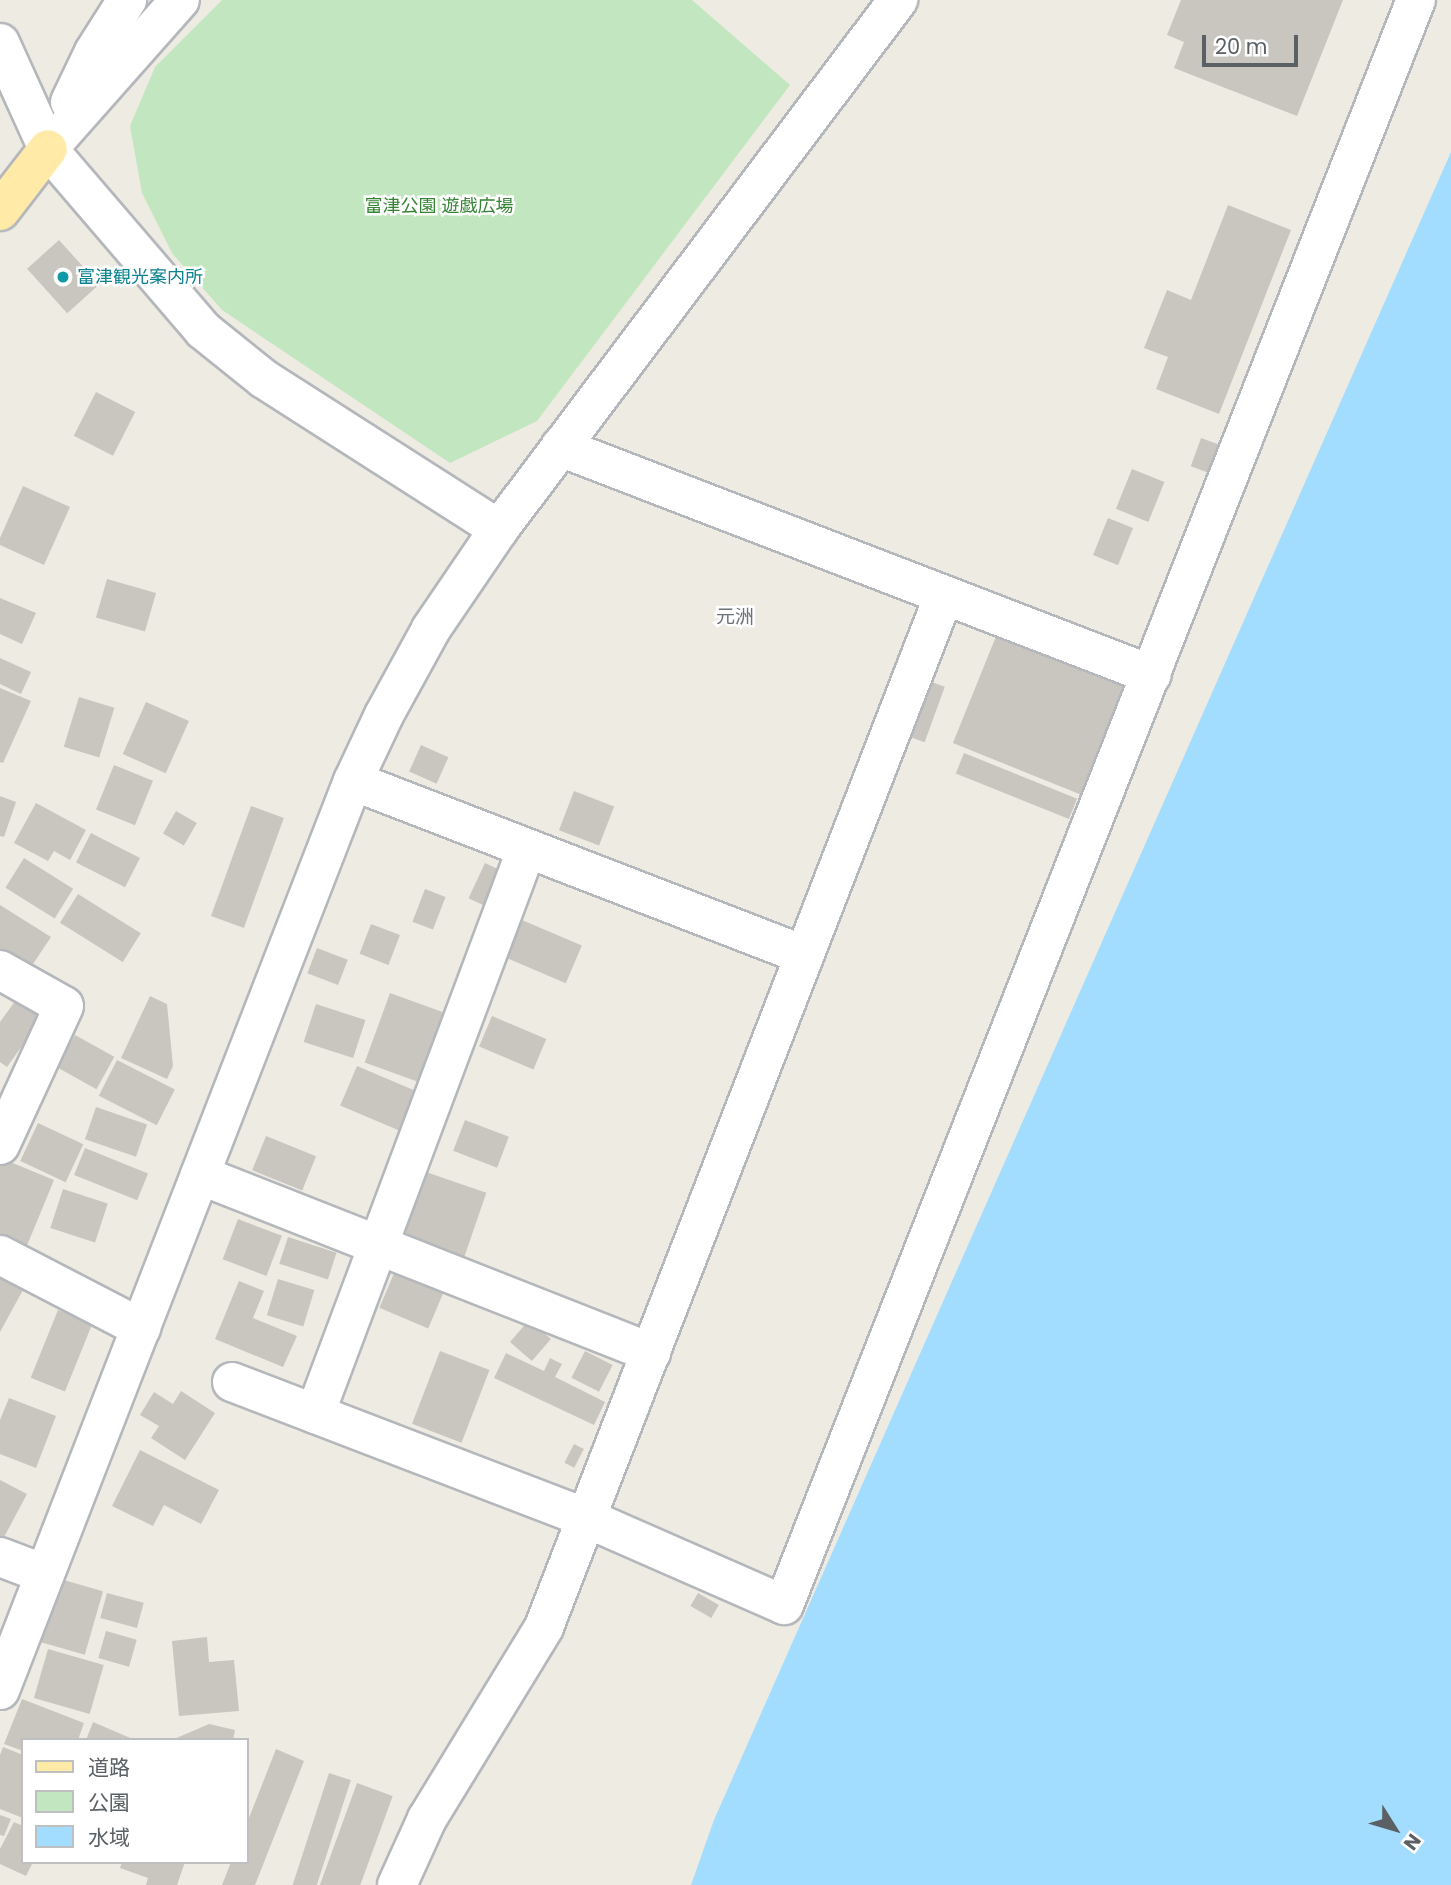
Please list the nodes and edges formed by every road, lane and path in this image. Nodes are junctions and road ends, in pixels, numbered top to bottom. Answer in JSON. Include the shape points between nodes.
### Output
{"nodes":[{"id":1,"x":127,"y":0,"type":"edge"},
{"id":2,"x":180,"y":0,"type":"edge"},
{"id":3,"x":898,"y":0,"type":"edge"},
{"id":4,"x":1416,"y":0,"type":"edge"},
{"id":5,"x":0,"y":43,"type":"edge"},
{"id":6,"x":48,"y":149,"type":"junction"},
{"id":7,"x":0,"y":211,"type":"edge"},
{"id":8,"x":560,"y":447,"type":"junction"},
{"id":9,"x":499,"y":529,"type":"junction"},
{"id":10,"x":944,"y":595,"type":"junction"},
{"id":11,"x":1152,"y":676,"type":"junction"},
{"id":12,"x":353,"y":781,"type":"junction"},
{"id":13,"x":527,"y":848,"type":"junction"},
{"id":14,"x":805,"y":955,"type":"junction"},
{"id":15,"x":0,"y":970,"type":"edge"},
{"id":16,"x":0,"y":1145,"type":"edge"},
{"id":17,"x":200,"y":1175,"type":"junction"},
{"id":18,"x":378,"y":1246,"type":"junction"},
{"id":19,"x":0,"y":1255,"type":"edge"},
{"id":20,"x":141,"y":1328,"type":"junction"},
{"id":21,"x":651,"y":1353,"type":"junction"},
{"id":22,"x":232,"y":1382,"type":"dead end"},
{"id":23,"x":315,"y":1414,"type":"junction"},
{"id":24,"x":586,"y":1518,"type":"junction"},
{"id":25,"x":0,"y":1557,"type":"edge"},
{"id":26,"x":45,"y":1574,"type":"junction"},
{"id":27,"x":0,"y":1690,"type":"edge"},
{"id":28,"x":397,"y":1885,"type":"edge"}],
"edges":[{"from":1,"to":6,"type":"street","via":[[94,52]]},
{"from":2,"to":6,"type":"street"},
{"from":3,"to":8,"type":"street"},
{"from":4,"to":11,"type":"street"},
{"from":5,"to":6,"type":"street"},
{"from":6,"to":7,"type":"main road"},
{"from":6,"to":9,"type":"street","via":[[202,330],[264,379]]},
{"from":8,"to":9,"type":"street"},
{"from":8,"to":10,"type":"street"},
{"from":9,"to":12,"type":"street","via":[[431,629]]},
{"from":10,"to":11,"type":"street"},
{"from":10,"to":14,"type":"street"},
{"from":11,"to":24,"type":"street","via":[[784,1605]]},
{"from":12,"to":13,"type":"street"},
{"from":12,"to":17,"type":"street"},
{"from":13,"to":14,"type":"street"},
{"from":13,"to":18,"type":"street"},
{"from":14,"to":21,"type":"street"},
{"from":15,"to":16,"type":"street","via":[[64,1006]]},
{"from":17,"to":18,"type":"street"},
{"from":17,"to":20,"type":"street"},
{"from":18,"to":21,"type":"street"},
{"from":18,"to":23,"type":"street"},
{"from":19,"to":20,"type":"street"},
{"from":20,"to":26,"type":"street"},
{"from":21,"to":24,"type":"street"},
{"from":22,"to":23,"type":"street"},
{"from":23,"to":24,"type":"street"},
{"from":24,"to":28,"type":"street","via":[[544,1627],[427,1819]]},
{"from":25,"to":26,"type":"street"},
{"from":26,"to":27,"type":"street"}]}
